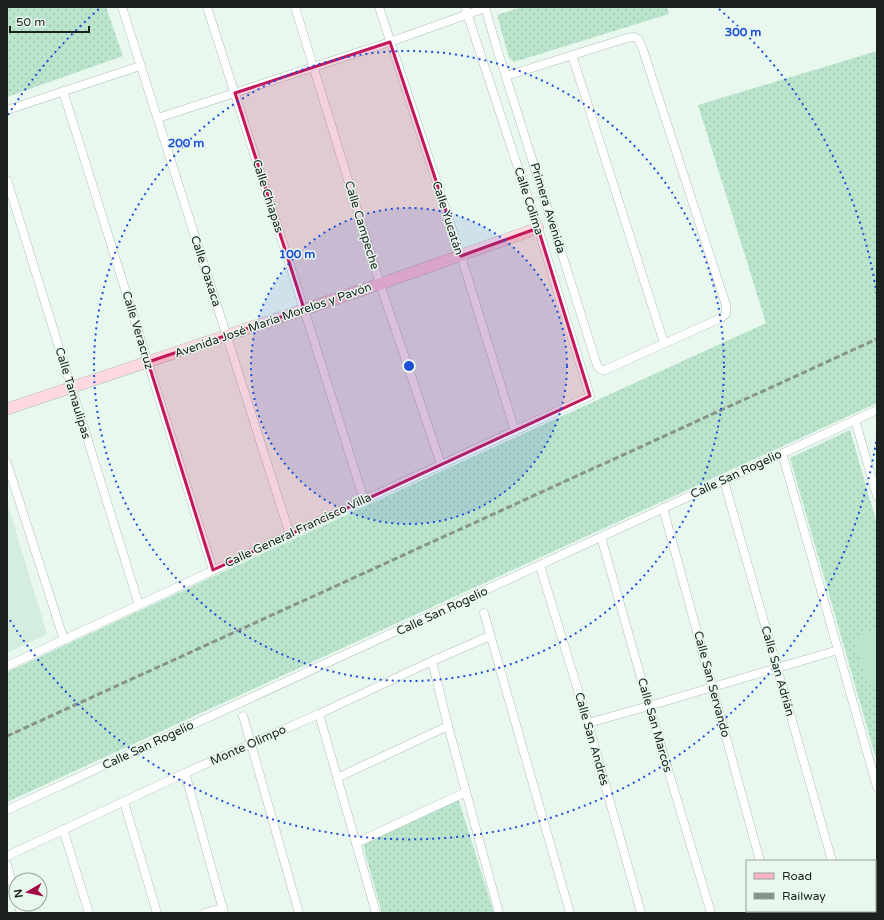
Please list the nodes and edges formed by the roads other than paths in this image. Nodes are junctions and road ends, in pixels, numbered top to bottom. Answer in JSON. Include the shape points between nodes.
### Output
{"nodes":[{"id":1,"x":122,"y":7,"type":"edge"},
{"id":2,"x":207,"y":7,"type":"edge"},
{"id":3,"x":295,"y":7,"type":"edge"},
{"id":4,"x":378,"y":7,"type":"edge"},
{"id":5,"x":485,"y":7,"type":"edge"},
{"id":6,"x":466,"y":10,"type":"edge"},
{"id":7,"x":390,"y":42,"type":"junction"},
{"id":8,"x":572,"y":55,"type":"junction"},
{"id":9,"x":140,"y":66,"type":"junction"},
{"id":10,"x":314,"y":68,"type":"junction"},
{"id":11,"x":506,"y":76,"type":"junction"},
{"id":12,"x":63,"y":91,"type":"junction"},
{"id":13,"x":235,"y":93,"type":"junction"},
{"id":14,"x":7,"y":110,"type":"edge"},
{"id":15,"x":158,"y":118,"type":"junction"},
{"id":16,"x":7,"y":183,"type":"edge"},
{"id":17,"x":538,"y":228,"type":"junction"},
{"id":18,"x":461,"y":256,"type":"junction"},
{"id":19,"x":380,"y":284,"type":"junction"},
{"id":20,"x":304,"y":309,"type":"junction"},
{"id":21,"x":227,"y":336,"type":"junction"},
{"id":22,"x":664,"y":344,"type":"junction"},
{"id":23,"x":148,"y":362,"type":"junction"},
{"id":24,"x":71,"y":388,"type":"junction"},
{"id":25,"x":590,"y":396,"type":"joint"},
{"id":26,"x":7,"y":410,"type":"edge"},
{"id":27,"x":877,"y":410,"type":"edge"},
{"id":28,"x":855,"y":420,"type":"junction"},
{"id":29,"x":515,"y":431,"type":"junction"},
{"id":30,"x":782,"y":453,"type":"junction"},
{"id":31,"x":7,"y":463,"type":"edge"},
{"id":32,"x":441,"y":464,"type":"junction"},
{"id":33,"x":724,"y":481,"type":"junction"},
{"id":34,"x":877,"y":496,"type":"edge"},
{"id":35,"x":364,"y":500,"type":"junction"},
{"id":36,"x":663,"y":508,"type":"junction"},
{"id":37,"x":290,"y":535,"type":"junction"},
{"id":38,"x":601,"y":537,"type":"junction"},
{"id":39,"x":540,"y":566,"type":"junction"},
{"id":40,"x":213,"y":570,"type":"junction"},
{"id":41,"x":139,"y":605,"type":"junction"},
{"id":42,"x":484,"y":613,"type":"dead end"},
{"id":43,"x":490,"y":636,"type":"junction"},
{"id":44,"x":64,"y":640,"type":"junction"},
{"id":45,"x":838,"y":650,"type":"junction"},
{"id":46,"x":432,"y":661,"type":"junction"},
{"id":47,"x":7,"y":666,"type":"edge"},
{"id":48,"x":777,"y":668,"type":"junction"},
{"id":49,"x":712,"y":687,"type":"junction"},
{"id":50,"x":649,"y":706,"type":"junction"},
{"id":51,"x":319,"y":714,"type":"junction"},
{"id":52,"x":244,"y":716,"type":"dead end"},
{"id":53,"x":588,"y":723,"type":"junction"},
{"id":54,"x":448,"y":726,"type":"junction"},
{"id":55,"x":251,"y":743,"type":"junction"},
{"id":56,"x":185,"y":773,"type":"junction"},
{"id":57,"x":337,"y":778,"type":"junction"},
{"id":58,"x":877,"y":787,"type":"edge"},
{"id":59,"x":466,"y":792,"type":"junction"},
{"id":60,"x":124,"y":802,"type":"junction"},
{"id":61,"x":7,"y":810,"type":"edge"},
{"id":62,"x":63,"y":829,"type":"junction"},
{"id":63,"x":356,"y":843,"type":"junction"},
{"id":64,"x":7,"y":856,"type":"edge"},
{"id":65,"x":760,"y":860,"type":"edge"},
{"id":66,"x":832,"y":860,"type":"edge"},
{"id":67,"x":223,"y":910,"type":"edge"},
{"id":68,"x":89,"y":913,"type":"edge"},
{"id":69,"x":157,"y":913,"type":"edge"},
{"id":70,"x":204,"y":913,"type":"edge"},
{"id":71,"x":299,"y":913,"type":"edge"},
{"id":72,"x":376,"y":913,"type":"edge"},
{"id":73,"x":499,"y":913,"type":"edge"},
{"id":74,"x":570,"y":913,"type":"edge"},
{"id":75,"x":641,"y":913,"type":"edge"},
{"id":76,"x":711,"y":913,"type":"edge"}],
"edges":[{"from":1,"to":9,"type":"street","name":"Calle Oaxaca"},
{"from":2,"to":13,"type":"street","name":"Calle Chiapas"},
{"from":3,"to":10,"type":"street","name":"Calle Campeche"},
{"from":4,"to":7,"type":"street","name":"Calle Yucatán"},
{"from":5,"to":6,"type":"street"},
{"from":5,"to":11,"type":"street","name":"Primera Avenida"},
{"from":6,"to":7,"type":"street"},
{"from":6,"to":17,"type":"street","name":"Calle Colima"},
{"from":7,"to":10,"type":"street"},
{"from":7,"to":18,"type":"street","name":"Calle Yucatán"},
{"from":8,"to":11,"type":"street"},
{"from":8,"to":22,"type":"street"},
{"from":8,"to":22,"type":"street","via":[[627,38],[638,39],[726,305],[726,314],[721,318]]},
{"from":9,"to":12,"type":"street"},
{"from":9,"to":15,"type":"street","name":"Calle Oaxaca"},
{"from":10,"to":13,"type":"street"},
{"from":10,"to":19,"type":"street","name":"Calle Campeche"},
{"from":11,"to":22,"type":"street","name":"Primera Avenida","via":[[600,369],[605,370]]},
{"from":12,"to":14,"type":"street"},
{"from":12,"to":23,"type":"street","name":"Calle Veracruz"},
{"from":13,"to":15,"type":"street"},
{"from":13,"to":20,"type":"street","name":"Calle Chiapas"},
{"from":15,"to":21,"type":"street","name":"Calle Oaxaca"},
{"from":16,"to":24,"type":"street","name":"Calle Tamaulipas"},
{"from":17,"to":18,"type":"street","name":"Avenida José María Morelos y Pavón"},
{"from":17,"to":25,"type":"street","name":"Calle Colima"},
{"from":18,"to":19,"type":"street","name":"Avenida José María Morelos y Pavón"},
{"from":18,"to":29,"type":"street","name":"Calle Yucatán"},
{"from":19,"to":20,"type":"street","name":"Avenida José María Morelos y Pavón"},
{"from":19,"to":32,"type":"street","name":"Calle Campeche"},
{"from":20,"to":21,"type":"street","name":"Avenida José María Morelos y Pavón"},
{"from":20,"to":35,"type":"street","name":"Calle Chiapas"},
{"from":21,"to":23,"type":"street","name":"Avenida José María Morelos y Pavón"},
{"from":21,"to":37,"type":"street","name":"Calle Oaxaca"},
{"from":23,"to":24,"type":"street","name":"Avenida José María Morelos y Pavón"},
{"from":23,"to":40,"type":"street","name":"Calle Veracruz"},
{"from":24,"to":26,"type":"street","name":"Avenida José María Morelos y Pavón"},
{"from":24,"to":41,"type":"street","name":"Calle Tamaulipas"},
{"from":25,"to":29,"type":"street","name":"Calle General Francisco Villa"},
{"from":27,"to":28,"type":"street","name":"Calle San Rogelio"},
{"from":28,"to":30,"type":"street","name":"Calle San Rogelio"},
{"from":28,"to":34,"type":"street"},
{"from":29,"to":32,"type":"street","name":"Calle General Francisco Villa"},
{"from":30,"to":33,"type":"street","name":"Calle San Rogelio"},
{"from":30,"to":45,"type":"street"},
{"from":31,"to":44,"type":"street"},
{"from":32,"to":35,"type":"street","name":"Calle General Francisco Villa"},
{"from":33,"to":36,"type":"street","name":"Calle San Rogelio"},
{"from":33,"to":48,"type":"street","name":"Calle San Adrián"},
{"from":35,"to":37,"type":"street","name":"Calle General Francisco Villa"},
{"from":36,"to":38,"type":"street","name":"Calle San Rogelio"},
{"from":36,"to":49,"type":"street","name":"Calle San Servando"},
{"from":37,"to":40,"type":"street","name":"Calle General Francisco Villa"},
{"from":38,"to":39,"type":"street","name":"Calle San Rogelio"},
{"from":38,"to":50,"type":"street","name":"Calle San Marcos"},
{"from":39,"to":53,"type":"street","name":"Calle San Andrés"},
{"from":39,"to":61,"type":"street","name":"Calle San Rogelio"},
{"from":40,"to":41,"type":"street","name":"Calle General Francisco Villa"},
{"from":41,"to":44,"type":"street","name":"Calle General Francisco Villa"},
{"from":42,"to":43,"type":"street"},
{"from":43,"to":46,"type":"street","name":"Monte Olimpo"},
{"from":43,"to":74,"type":"street"},
{"from":44,"to":47,"type":"street","name":"Calle General Francisco Villa"},
{"from":45,"to":48,"type":"street"},
{"from":45,"to":58,"type":"street"},
{"from":46,"to":51,"type":"street","name":"Monte Olimpo"},
{"from":46,"to":54,"type":"street"},
{"from":48,"to":49,"type":"street"},
{"from":48,"to":66,"type":"street","name":"Calle San Adrián"},
{"from":49,"to":50,"type":"street"},
{"from":49,"to":65,"type":"street","name":"Calle San Servando"},
{"from":50,"to":53,"type":"street"},
{"from":50,"to":76,"type":"street","name":"Calle San Marcos"},
{"from":51,"to":55,"type":"street","name":"Monte Olimpo"},
{"from":51,"to":57,"type":"street"},
{"from":52,"to":55,"type":"street"},
{"from":53,"to":75,"type":"street","name":"Calle San Andrés"},
{"from":54,"to":57,"type":"street"},
{"from":54,"to":59,"type":"street"},
{"from":55,"to":56,"type":"street","name":"Monte Olimpo"},
{"from":55,"to":71,"type":"street"},
{"from":56,"to":60,"type":"street","name":"Monte Olimpo"},
{"from":56,"to":67,"type":"street"},
{"from":57,"to":63,"type":"street"},
{"from":59,"to":63,"type":"street"},
{"from":59,"to":73,"type":"street"},
{"from":60,"to":62,"type":"street","name":"Monte Olimpo"},
{"from":60,"to":69,"type":"street"},
{"from":62,"to":64,"type":"street","name":"Monte Olimpo"},
{"from":62,"to":68,"type":"street"},
{"from":63,"to":72,"type":"street"},
{"from":67,"to":70,"type":"street"}]}
